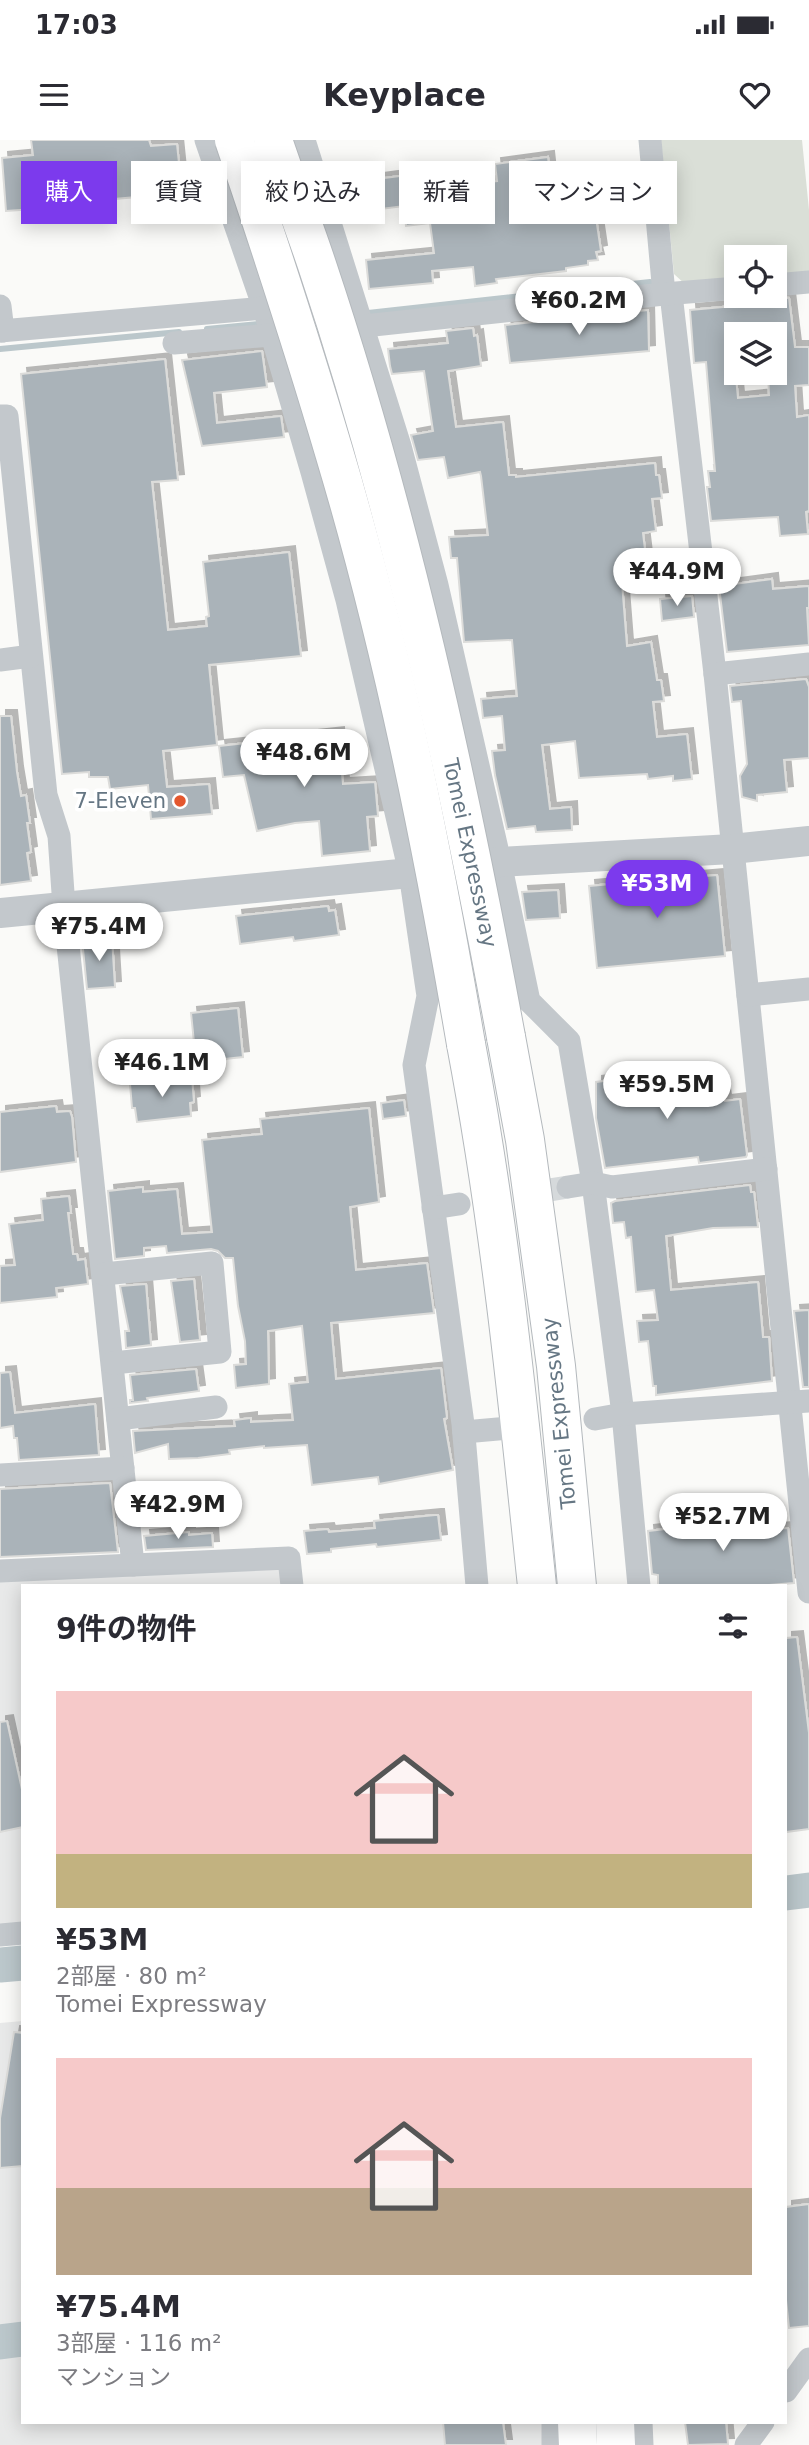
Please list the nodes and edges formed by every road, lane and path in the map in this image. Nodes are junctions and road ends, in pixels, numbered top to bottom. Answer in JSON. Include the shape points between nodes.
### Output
{"nodes":[{"id":1,"x":206,"y":140,"type":"edge"},
{"id":2,"x":234,"y":140,"type":"edge"},
{"id":3,"x":273,"y":140,"type":"edge"},
{"id":4,"x":304,"y":140,"type":"edge"},
{"id":5,"x":650,"y":140,"type":"edge"},
{"id":6,"x":809,"y":282,"type":"edge"},
{"id":7,"x":787,"y":284,"type":"edge"},
{"id":8,"x":724,"y":289,"type":"edge"},
{"id":9,"x":667,"y":294,"type":"junction"},
{"id":10,"x":0,"y":306,"type":"edge"},
{"id":11,"x":264,"y":308,"type":"junction"},
{"id":12,"x":364,"y":327,"type":"junction"},
{"id":13,"x":1,"y":331,"type":"edge"},
{"id":14,"x":271,"y":335,"type":"junction"},
{"id":15,"x":174,"y":343,"type":"dead end"},
{"id":16,"x":0,"y":416,"type":"edge"},
{"id":17,"x":400,"y":446,"type":"junction"},
{"id":18,"x":312,"y":472,"type":"junction"},
{"id":19,"x":437,"y":585,"type":"junction"},
{"id":20,"x":347,"y":600,"type":"junction"},
{"id":21,"x":30,"y":656,"type":"junction"},
{"id":22,"x":0,"y":660,"type":"edge"},
{"id":23,"x":809,"y":664,"type":"edge"},
{"id":24,"x":715,"y":674,"type":"junction"},
{"id":25,"x":809,"y":841,"type":"edge"},
{"id":26,"x":732,"y":849,"type":"junction"},
{"id":27,"x":500,"y":862,"type":"junction"},
{"id":28,"x":410,"y":873,"type":"junction"},
{"id":29,"x":64,"y":907,"type":"junction"},
{"id":30,"x":0,"y":913,"type":"edge"},
{"id":31,"x":809,"y":989,"type":"edge"},
{"id":32,"x":748,"y":995,"type":"junction"},
{"id":33,"x":766,"y":1169,"type":"junction"},
{"id":34,"x":593,"y":1183,"type":"junction"},
{"id":35,"x":568,"y":1187,"type":"tunnel mouth"},
{"id":36,"x":459,"y":1204,"type":"tunnel mouth"},
{"id":37,"x":433,"y":1208,"type":"junction"},
{"id":38,"x":104,"y":1274,"type":"junction"},
{"id":39,"x":113,"y":1363,"type":"junction"},
{"id":40,"x":799,"y":1402,"type":"edge"},
{"id":41,"x":216,"y":1407,"type":"dead end"},
{"id":42,"x":623,"y":1414,"type":"junction"},
{"id":43,"x":118,"y":1419,"type":"junction"},
{"id":44,"x":595,"y":1419,"type":"dead end"},
{"id":45,"x":509,"y":1428,"type":"dead end"},
{"id":46,"x":464,"y":1432,"type":"junction"},
{"id":47,"x":123,"y":1468,"type":"junction"},
{"id":48,"x":0,"y":1475,"type":"edge"},
{"id":49,"x":132,"y":1565,"type":"junction"},
{"id":50,"x":0,"y":1571,"type":"edge"},
{"id":51,"x":292,"y":1584,"type":"edge"},
{"id":52,"x":477,"y":1584,"type":"edge"},
{"id":53,"x":537,"y":1584,"type":"edge"},
{"id":54,"x":577,"y":1584,"type":"edge"},
{"id":55,"x":639,"y":1584,"type":"edge"},
{"id":56,"x":809,"y":1592,"type":"edge"},
{"id":57,"x":21,"y":1933,"type":"edge"},
{"id":58,"x":0,"y":1935,"type":"edge"},
{"id":59,"x":809,"y":2359,"type":"edge"},
{"id":60,"x":787,"y":2390,"type":"edge"},
{"id":61,"x":553,"y":2424,"type":"edge"},
{"id":62,"x":578,"y":2424,"type":"edge"},
{"id":63,"x":615,"y":2424,"type":"edge"},
{"id":64,"x":641,"y":2424,"type":"edge"},
{"id":65,"x":762,"y":2424,"type":"edge"},
{"id":66,"x":554,"y":2445,"type":"edge"},
{"id":67,"x":578,"y":2445,"type":"edge"},
{"id":68,"x":616,"y":2445,"type":"edge"},
{"id":69,"x":642,"y":2445,"type":"edge"},
{"id":70,"x":746,"y":2445,"type":"edge"}],
"edges":[{"from":1,"to":11,"type":"street"},
{"from":2,"to":53,"type":"highway","name":"Tomei Expressway","bridge":true,"via":[[335,453],[416,780],[485,1147]]},
{"from":3,"to":54,"type":"highway","name":"Tomei Expressway","bridge":true,"via":[[370,442],[454,774],[525,1140],[556,1366]]},
{"from":4,"to":12,"type":"street"},
{"from":5,"to":9,"type":"street"},
{"from":6,"to":7,"type":"street"},
{"from":8,"to":9,"type":"street"},
{"from":9,"to":12,"type":"street"},
{"from":9,"to":24,"type":"street"},
{"from":10,"to":13,"type":"street"},
{"from":11,"to":13,"type":"street"},
{"from":11,"to":14,"type":"street"},
{"from":12,"to":17,"type":"street"},
{"from":14,"to":15,"type":"street"},
{"from":14,"to":18,"type":"street"},
{"from":16,"to":21,"type":"street","via":[[7,416]]},
{"from":17,"to":18,"type":"street"},
{"from":17,"to":19,"type":"street"},
{"from":18,"to":20,"type":"street"},
{"from":19,"to":20,"type":"street"},
{"from":19,"to":27,"type":"street"},
{"from":20,"to":28,"type":"street"},
{"from":21,"to":22,"type":"street"},
{"from":21,"to":29,"type":"street","via":[[46,795],[59,836]]},
{"from":23,"to":24,"type":"street"},
{"from":24,"to":26,"type":"street"},
{"from":25,"to":26,"type":"street"},
{"from":26,"to":27,"type":"street"},
{"from":26,"to":32,"type":"street"},
{"from":27,"to":28,"type":"street"},
{"from":27,"to":34,"type":"street","via":[[529,1001],[569,1041]]},
{"from":28,"to":29,"type":"street"},
{"from":28,"to":37,"type":"street","via":[[428,996],[414,1065]]},
{"from":29,"to":30,"type":"street"},
{"from":29,"to":38,"type":"street"},
{"from":31,"to":32,"type":"street"},
{"from":32,"to":33,"type":"street"},
{"from":33,"to":34,"type":"street","via":[[612,1187]]},
{"from":33,"to":40,"type":"street"},
{"from":34,"to":35,"type":"street"},
{"from":34,"to":42,"type":"street"},
{"from":36,"to":37,"type":"street"},
{"from":37,"to":46,"type":"street"},
{"from":38,"to":39,"type":"street"},
{"from":38,"to":39,"type":"street","via":[[212,1263],[220,1352]]},
{"from":39,"to":43,"type":"street"},
{"from":40,"to":42,"type":"street"},
{"from":40,"to":56,"type":"street"},
{"from":41,"to":43,"type":"street"},
{"from":42,"to":44,"type":"street"},
{"from":42,"to":55,"type":"street"},
{"from":43,"to":47,"type":"street"},
{"from":45,"to":46,"type":"street"},
{"from":46,"to":52,"type":"street"},
{"from":47,"to":48,"type":"street"},
{"from":47,"to":49,"type":"street"},
{"from":49,"to":50,"type":"street"},
{"from":49,"to":51,"type":"street","via":[[289,1558]]},
{"from":57,"to":58,"type":"street"},
{"from":59,"to":60,"type":"street"},
{"from":61,"to":66,"type":"street"},
{"from":62,"to":67,"type":"highway"},
{"from":63,"to":68,"type":"highway"},
{"from":64,"to":69,"type":"street"},
{"from":65,"to":70,"type":"street"}]}
